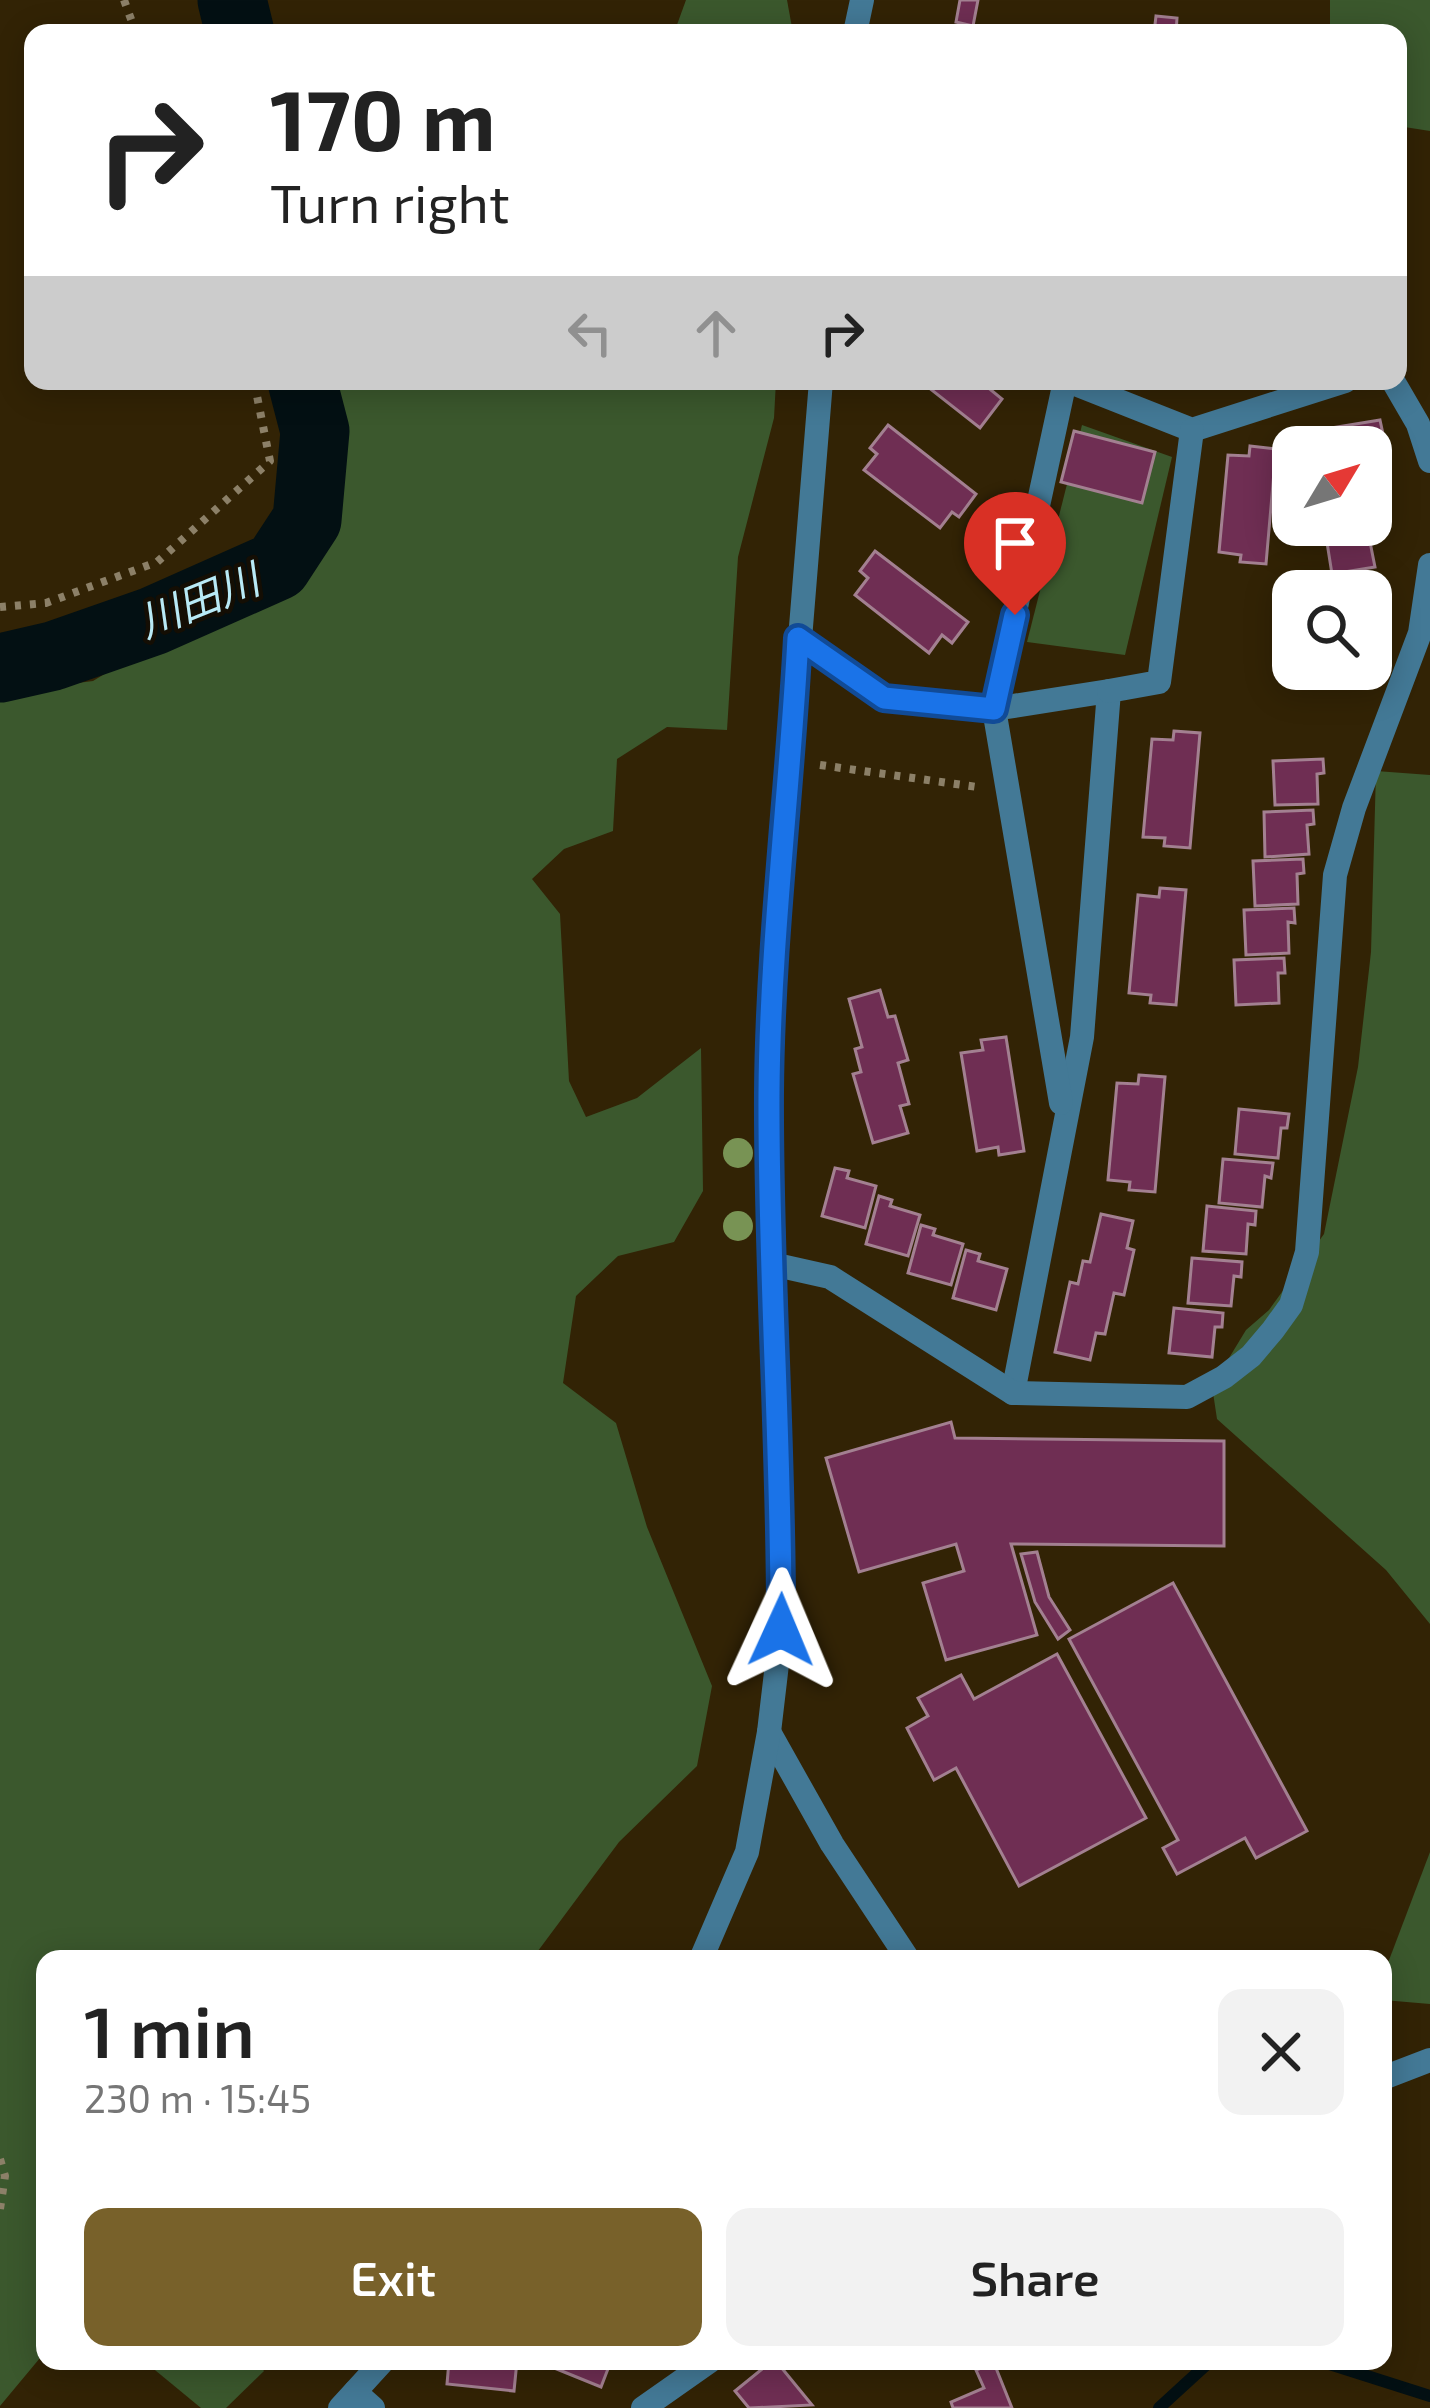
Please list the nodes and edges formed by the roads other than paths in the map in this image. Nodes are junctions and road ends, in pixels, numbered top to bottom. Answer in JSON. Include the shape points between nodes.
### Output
{"nodes":[{"id":1,"x":820,"y":390,"type":"edge"},
{"id":2,"x":1065,"y":390,"type":"edge"},
{"id":3,"x":1090,"y":390,"type":"edge"},
{"id":4,"x":1317,"y":390,"type":"edge"},
{"id":5,"x":1398,"y":390,"type":"edge"},
{"id":6,"x":1192,"y":430,"type":"junction"},
{"id":7,"x":1430,"y":461,"type":"edge"},
{"id":8,"x":1430,"y":565,"type":"edge"},
{"id":9,"x":798,"y":638,"type":"junction"},
{"id":10,"x":1108,"y":691,"type":"junction"},
{"id":11,"x":994,"y":709,"type":"junction"},
{"id":12,"x":1064,"y":1121,"type":"junction"},
{"id":13,"x":772,"y":1264,"type":"junction"},
{"id":14,"x":1013,"y":1393,"type":"junction"},
{"id":15,"x":769,"y":1732,"type":"junction"},
{"id":16,"x":705,"y":1950,"type":"edge"},
{"id":17,"x":902,"y":1950,"type":"edge"},
{"id":18,"x":1430,"y":2060,"type":"edge"},
{"id":19,"x":1392,"y":2075,"type":"edge"},
{"id":20,"x":377,"y":2370,"type":"edge"},
{"id":21,"x":698,"y":2370,"type":"edge"},
{"id":22,"x":356,"y":2403,"type":"edge"},
{"id":23,"x":647,"y":2408,"type":"edge"}],
"edges":[{"from":1,"to":9,"type":"street"},
{"from":2,"to":11,"type":"street"},
{"from":3,"to":6,"type":"street"},
{"from":4,"to":6,"type":"street"},
{"from":5,"to":7,"type":"street"},
{"from":6,"to":10,"type":"street","via":[[1159,682]]},
{"from":8,"to":14,"type":"street","via":[[1420,633],[1335,875],[1307,1252],[1291,1305],[1251,1356],[1187,1397]]},
{"from":9,"to":11,"type":"street","via":[[884,698]]},
{"from":9,"to":13,"type":"street","via":[[772,982]]},
{"from":10,"to":11,"type":"street"},
{"from":10,"to":12,"type":"street","via":[[1082,1037]]},
{"from":11,"to":12,"type":"street"},
{"from":12,"to":14,"type":"street"},
{"from":13,"to":14,"type":"street","via":[[830,1277]]},
{"from":13,"to":15,"type":"street","via":[[782,1547]]},
{"from":15,"to":16,"type":"street","via":[[747,1852]]},
{"from":15,"to":17,"type":"street"},
{"from":18,"to":19,"type":"street"},
{"from":20,"to":22,"type":"street"},
{"from":21,"to":23,"type":"street"}]}
